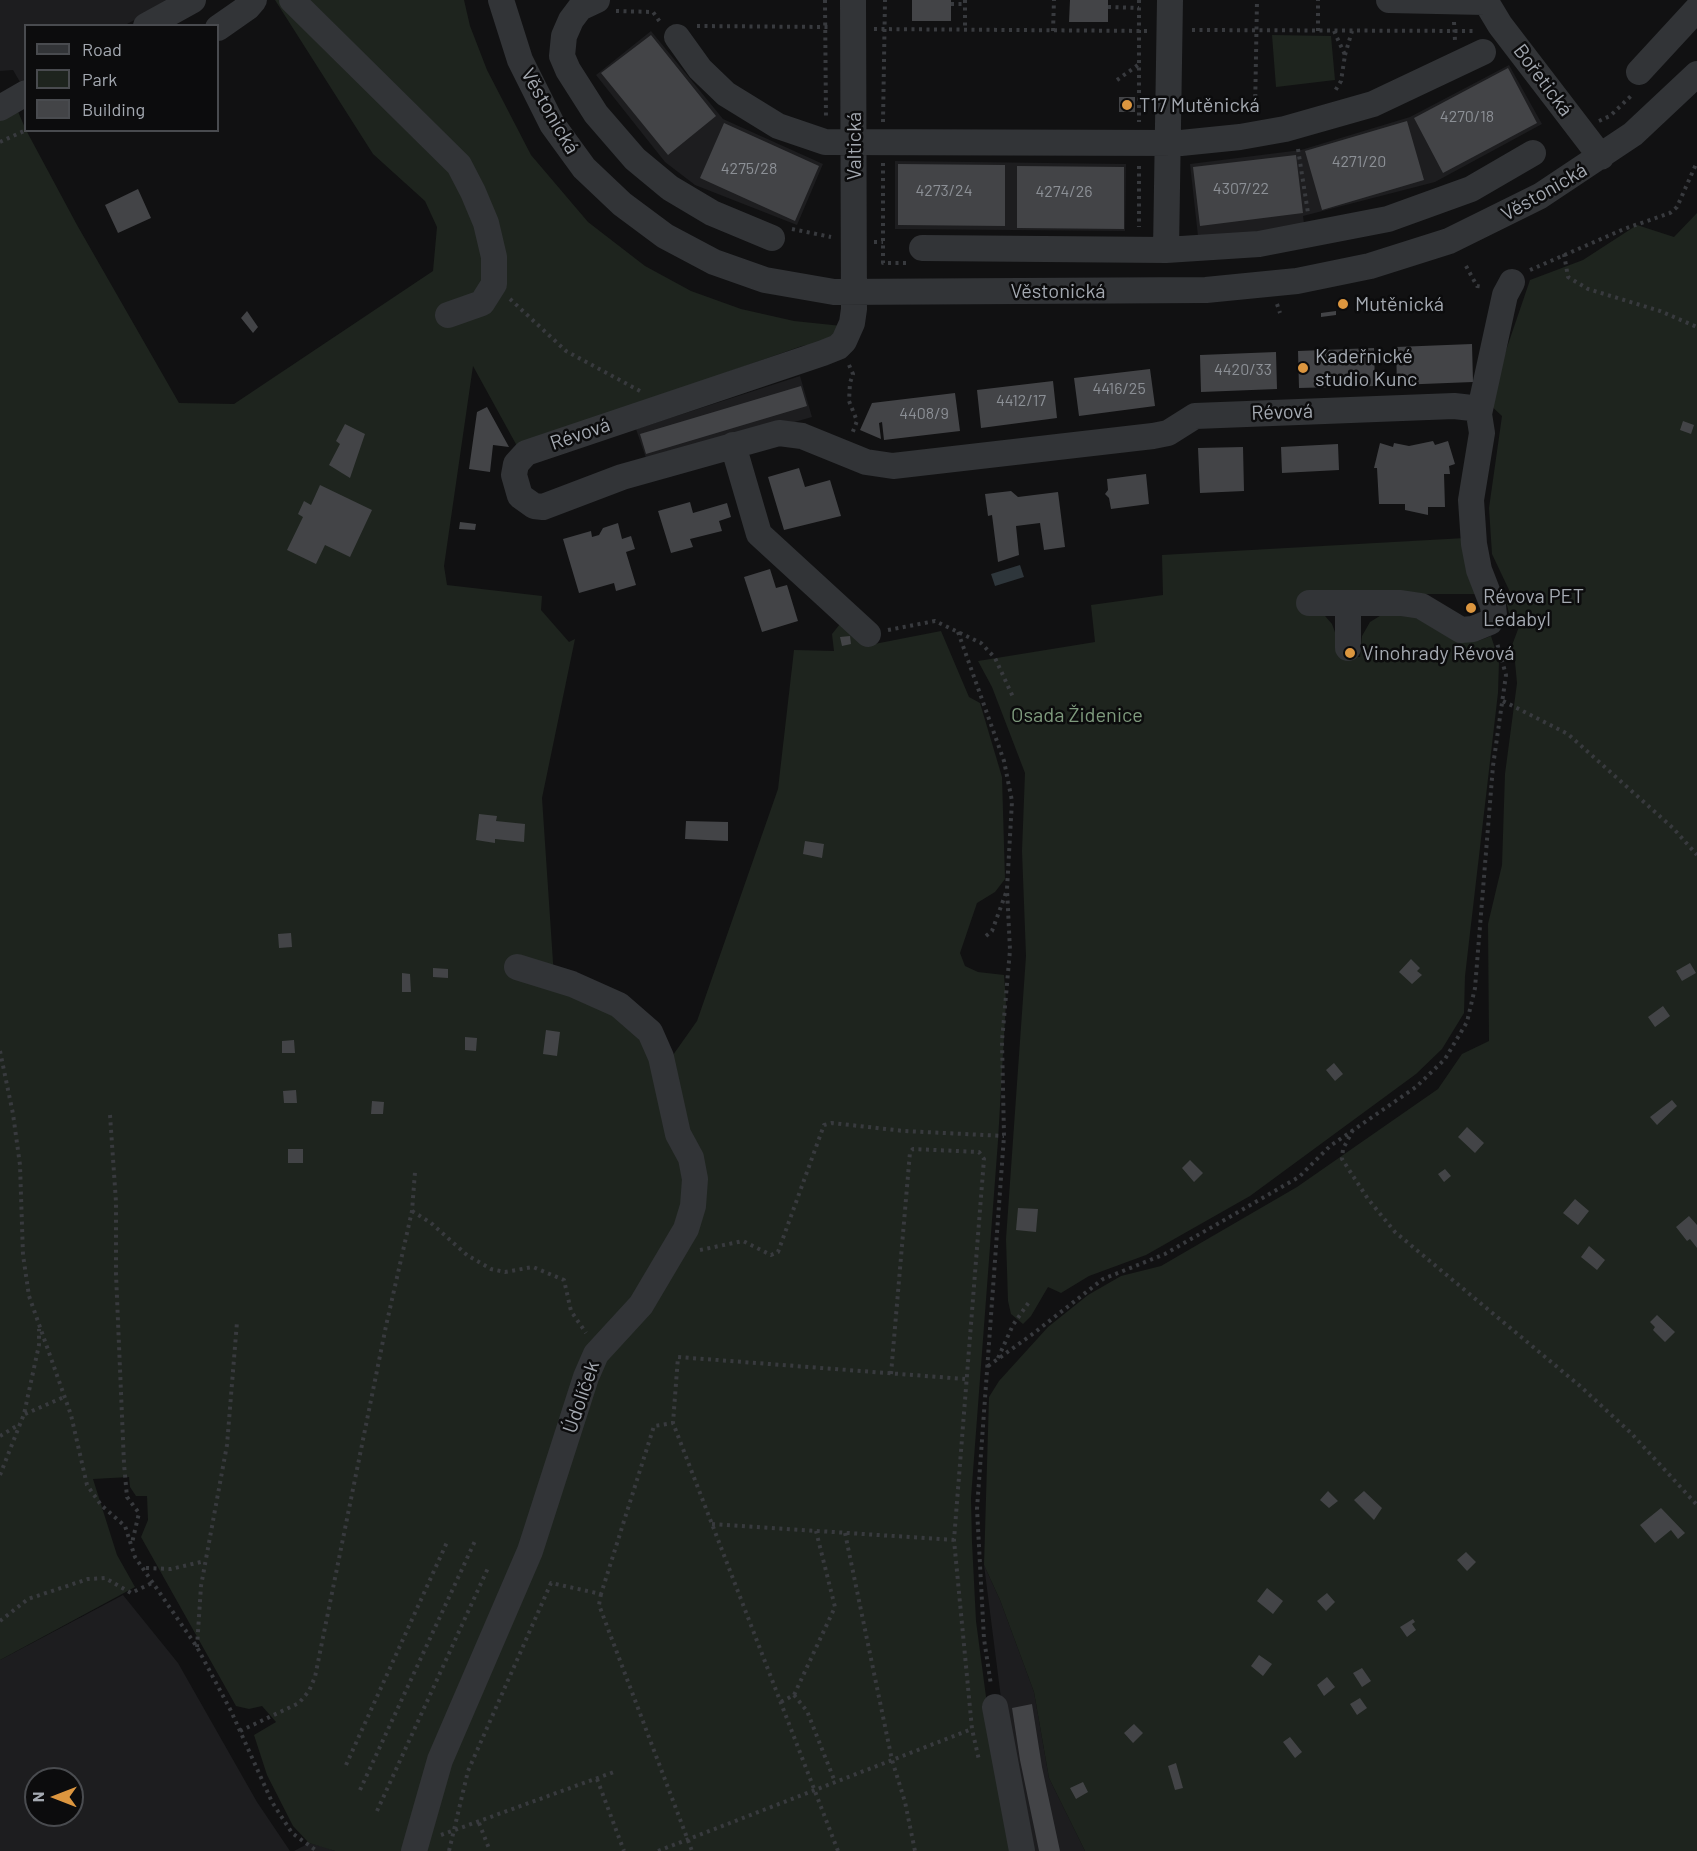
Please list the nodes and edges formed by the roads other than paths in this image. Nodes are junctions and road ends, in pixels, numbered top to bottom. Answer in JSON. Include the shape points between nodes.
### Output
{"nodes":[{"id":1,"x":193,"y":0,"type":"edge"},
{"id":2,"x":254,"y":0,"type":"edge"},
{"id":3,"x":292,"y":0,"type":"edge"},
{"id":4,"x":501,"y":0,"type":"edge"},
{"id":5,"x":597,"y":0,"type":"edge"},
{"id":6,"x":843,"y":0,"type":"edge"},
{"id":7,"x":853,"y":0,"type":"edge"},
{"id":8,"x":1170,"y":0,"type":"edge"},
{"id":9,"x":1389,"y":0,"type":"edge"},
{"id":10,"x":1485,"y":1,"type":"edge"},
{"id":11,"x":1697,"y":9,"type":"edge"},
{"id":12,"x":150,"y":24,"type":"edge"},
{"id":13,"x":219,"y":27,"type":"edge"},
{"id":14,"x":684,"y":32,"type":"road end"},
{"id":15,"x":1482,"y":42,"type":"road end"},
{"id":16,"x":1697,"y":74,"type":"edge"},
{"id":17,"x":1637,"y":82,"type":"road end"},
{"id":18,"x":24,"y":94,"type":"edge"},
{"id":19,"x":0,"y":108,"type":"edge"},
{"id":20,"x":854,"y":142,"type":"junction"},
{"id":21,"x":1169,"y":143,"type":"junction"},
{"id":22,"x":1533,"y":153,"type":"dead end"},
{"id":23,"x":1601,"y":157,"type":"junction"},
{"id":24,"x":776,"y":232,"type":"road end"},
{"id":25,"x":1166,"y":250,"type":"junction"},
{"id":26,"x":918,"y":256,"type":"road end"},
{"id":27,"x":1512,"y":282,"type":"road end"},
{"id":28,"x":854,"y":292,"type":"junction"},
{"id":29,"x":448,"y":315,"type":"dead end"},
{"id":30,"x":1479,"y":414,"type":"junction"},
{"id":31,"x":733,"y":445,"type":"junction"},
{"id":32,"x":1309,"y":603,"type":"dead end"},
{"id":33,"x":1348,"y":603,"type":"junction"},
{"id":34,"x":868,"y":634,"type":"road end"},
{"id":35,"x":1348,"y":648,"type":"dead end"},
{"id":36,"x":517,"y":967,"type":"dead end"},
{"id":37,"x":995,"y":1707,"type":"road end"},
{"id":38,"x":415,"y":1845,"type":"edge"},
{"id":39,"x":1022,"y":1851,"type":"edge"}],
"edges":[{"from":1,"to":12,"type":"street"},
{"from":2,"to":13,"type":"street"},
{"from":3,"to":29,"type":"street","via":[[459,165],[486,223],[494,257],[494,284],[482,303]]},
{"from":4,"to":28,"type":"street","name":"Věstonická","via":[[520,60],[552,124],[584,168],[622,204],[665,236],[739,272],[792,286]]},
{"from":5,"to":24,"type":"street","via":[[580,8],[571,20],[562,56],[596,114],[635,159],[670,188],[712,213]]},
{"from":6,"to":7,"type":"street"},
{"from":7,"to":20,"type":"street","name":"Valtická"},
{"from":8,"to":21,"type":"street"},
{"from":9,"to":10,"type":"street","name":"Bořetická"},
{"from":10,"to":23,"type":"street","name":"Bořetická"},
{"from":11,"to":17,"type":"street"},
{"from":14,"to":20,"type":"street","via":[[700,69],[726,94],[761,117],[822,141]]},
{"from":15,"to":21,"type":"street","via":[[1385,99],[1285,129],[1220,140]]},
{"from":16,"to":23,"type":"street","name":"Věstonická","via":[[1652,118]]},
{"from":18,"to":19,"type":"street"},
{"from":20,"to":21,"type":"street"},
{"from":20,"to":28,"type":"street","name":"Valtická"},
{"from":21,"to":25,"type":"street"},
{"from":22,"to":25,"type":"street","via":[[1471,189],[1388,219],[1259,244]]},
{"from":23,"to":28,"type":"street","name":"Věstonická","via":[[1519,208],[1449,241],[1370,266],[1297,281],[1206,290]]},
{"from":25,"to":26,"type":"street"},
{"from":27,"to":30,"type":"street","via":[[1505,295]]},
{"from":28,"to":31,"type":"street","name":"Révová","via":[[849,334],[839,346],[526,453],[516,464],[514,475],[520,496],[543,507],[622,477]]},
{"from":30,"to":31,"type":"street","name":"Révová","via":[[1472,408],[1454,406],[1202,415],[1168,433],[1153,436],[893,466],[879,466],[802,436],[779,433]]},
{"from":30,"to":33,"type":"street","via":[[1482,434],[1471,500],[1476,556],[1493,606],[1494,615],[1489,623],[1461,630],[1420,606]]},
{"from":31,"to":34,"type":"street","via":[[759,534]]},
{"from":32,"to":33,"type":"street"},
{"from":33,"to":35,"type":"street"},
{"from":36,"to":38,"type":"street","name":"Údolíček","via":[[573,984],[619,1005],[650,1032],[661,1057],[678,1134],[691,1158],[695,1179],[693,1206],[686,1229],[641,1305],[596,1354],[530,1551],[440,1760]]},
{"from":37,"to":39,"type":"street"}]}
